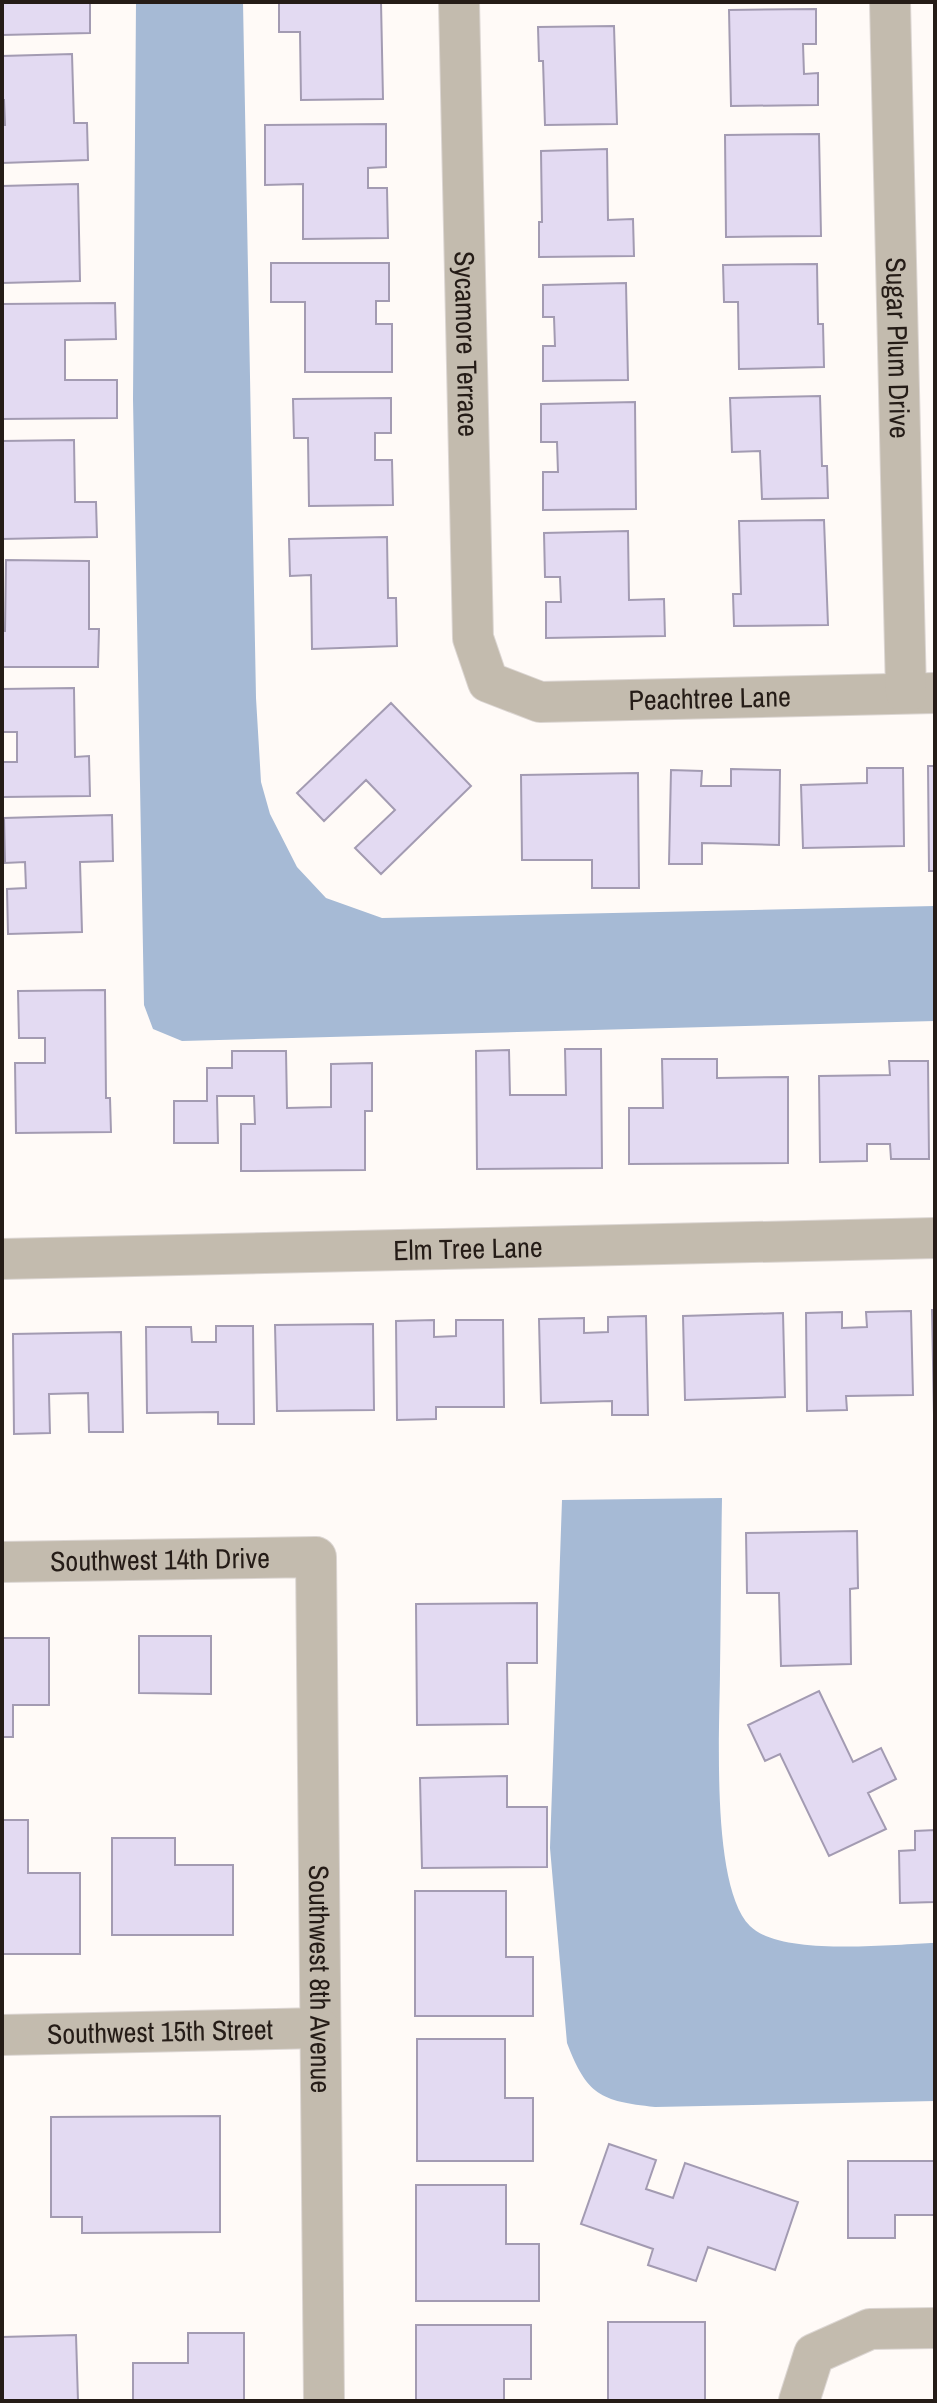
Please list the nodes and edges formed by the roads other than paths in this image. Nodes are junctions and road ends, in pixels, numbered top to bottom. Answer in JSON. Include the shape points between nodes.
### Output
{"nodes":[{"id":1,"x":459,"y":2,"type":"edge"},
{"id":2,"x":890,"y":2,"type":"edge"},
{"id":3,"x":488,"y":682,"type":"joint"},
{"id":4,"x":920,"y":693,"type":"edge"},
{"id":5,"x":935,"y":1238,"type":"edge"},
{"id":6,"x":2,"y":1259,"type":"edge"},
{"id":7,"x":316,"y":1557,"type":"joint"},
{"id":8,"x":2,"y":1562,"type":"edge"},
{"id":9,"x":319,"y":2028,"type":"junction"},
{"id":10,"x":2,"y":2035,"type":"edge"},
{"id":11,"x":935,"y":2328,"type":"edge"},
{"id":12,"x":324,"y":2401,"type":"edge"},
{"id":13,"x":799,"y":2401,"type":"edge"}],
"edges":[{"from":1,"to":3,"type":"street","name":"Sycamore Terrace","via":[[473,638]]},
{"from":2,"to":4,"type":"street","name":"Sugar Plum Drive"},
{"from":3,"to":4,"type":"street","name":"Peachtree Lane","via":[[540,702]]},
{"from":5,"to":6,"type":"street","name":"Elm Tree Lane"},
{"from":7,"to":8,"type":"street","name":"Southwest 14th Drive"},
{"from":7,"to":9,"type":"street","name":"Southwest 8th Avenue"},
{"from":9,"to":10,"type":"street","name":"Southwest 15th Street"},
{"from":9,"to":12,"type":"street","name":"Southwest 8th Avenue"},
{"from":11,"to":13,"type":"street","via":[[870,2329],[814,2354]]}]}
